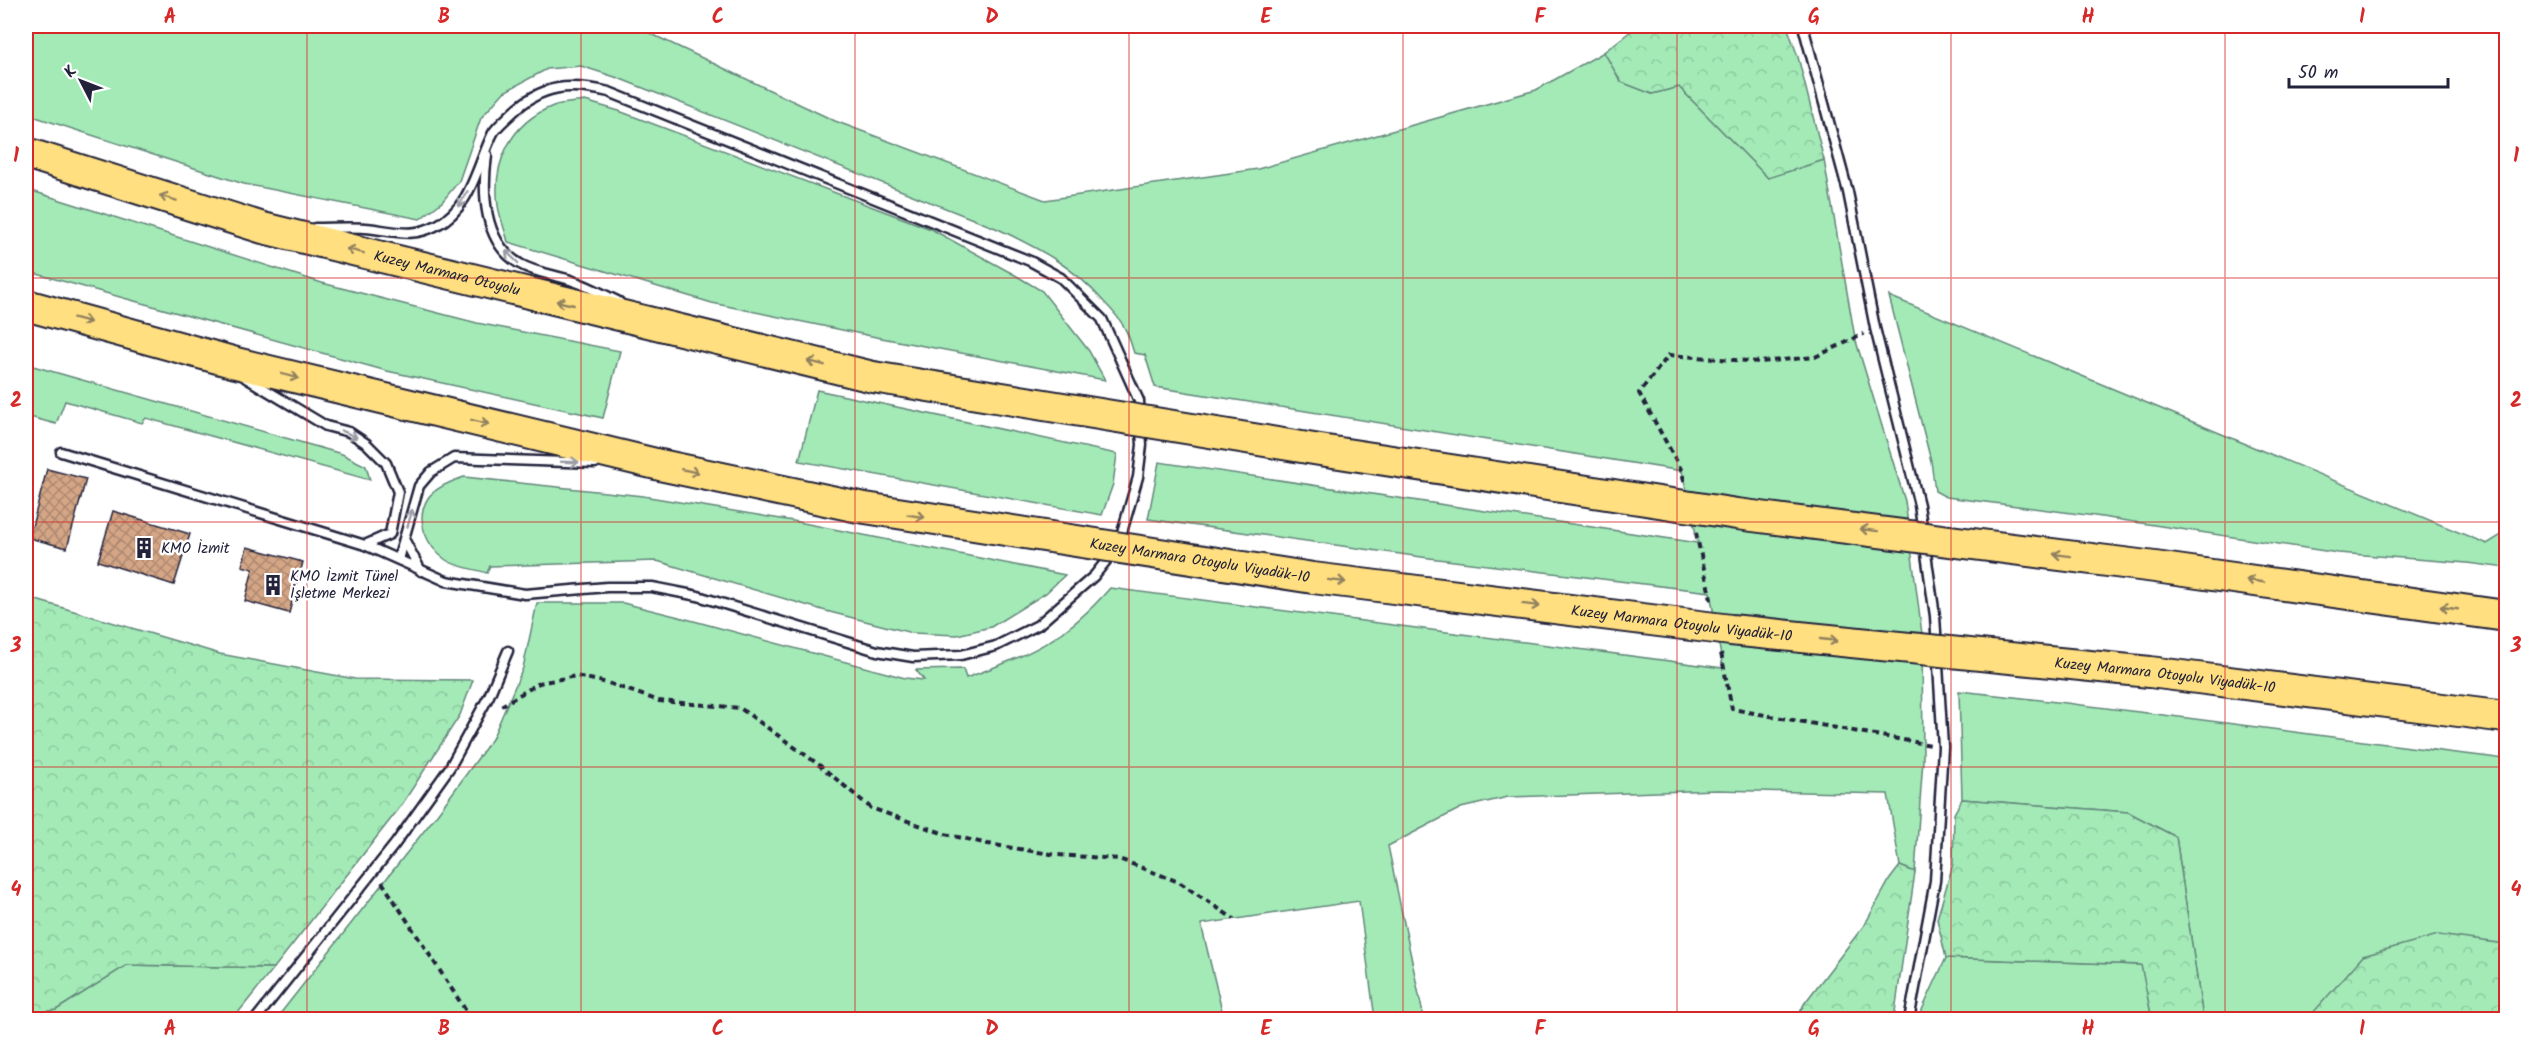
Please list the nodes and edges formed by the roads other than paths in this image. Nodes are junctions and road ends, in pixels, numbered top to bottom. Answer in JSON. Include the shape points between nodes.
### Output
{"nodes":[{"id":1,"x":1803,"y":26,"type":"edge"},
{"id":2,"x":488,"y":146,"type":"junction"},
{"id":3,"x":26,"y":153,"type":"edge"},
{"id":4,"x":263,"y":228,"type":"junction"},
{"id":5,"x":26,"y":305,"type":"edge"},
{"id":6,"x":628,"y":306,"type":"dead end"},
{"id":7,"x":639,"y":311,"type":"dead end"},
{"id":8,"x":680,"y":330,"type":"junction"},
{"id":9,"x":207,"y":355,"type":"junction"},
{"id":10,"x":62,"y":452,"type":"dead end"},
{"id":11,"x":604,"y":463,"type":"dead end"},
{"id":12,"x":615,"y":464,"type":"dead end"},
{"id":13,"x":660,"y":465,"type":"junction"},
{"id":14,"x":390,"y":534,"type":"junction"},
{"id":15,"x":404,"y":539,"type":"junction"},
{"id":16,"x":365,"y":545,"type":"junction"},
{"id":17,"x":384,"y":553,"type":"junction"},
{"id":18,"x":398,"y":559,"type":"junction"},
{"id":19,"x":421,"y":571,"type":"junction"},
{"id":20,"x":2506,"y":616,"type":"edge"},
{"id":21,"x":508,"y":651,"type":"dead end"},
{"id":22,"x":2506,"y":717,"type":"edge"},
{"id":23,"x":255,"y":1020,"type":"edge"},
{"id":24,"x":1909,"y":1020,"type":"edge"}],
"edges":[{"from":1,"to":24,"type":"lane","via":[[1848,192],[1875,328],[1919,506],[1935,616],[1944,747],[1935,881]]},
{"from":2,"to":4,"type":"lane","one_way":true,"via":[[455,214],[428,229],[400,234],[366,228]]},
{"from":6,"to":2,"type":"lane","one_way":true,"via":[[576,282],[520,264],[508,254],[495,235],[485,205]]},
{"from":2,"to":19,"type":"lane","via":[[494,131],[541,92],[582,86],[609,92],[1030,261],[1061,278],[1102,319],[1139,401],[1142,445],[1138,477],[1118,546],[1094,576],[1038,625],[996,646],[961,655],[913,657],[877,651],[698,596],[652,587],[525,594],[446,581]]},
{"from":4,"to":3,"type":"highway","name":"Kuzey Marmara Otoyolu","one_way":true},
{"from":8,"to":4,"type":"highway","name":"Kuzey Marmara Otoyolu","one_way":true},
{"from":5,"to":9,"type":"highway","one_way":true},
{"from":7,"to":8,"type":"lane"},
{"from":20,"to":8,"type":"highway","name":"Kuzey Marmara Otoyolu","one_way":true,"bridge":true,"via":[[1725,512],[1320,450],[873,377]]},
{"from":9,"to":13,"type":"highway","one_way":true},
{"from":9,"to":14,"type":"lane","one_way":true,"via":[[326,426],[349,432],[367,444],[386,463],[398,492]]},
{"from":10,"to":16,"type":"lane"},
{"from":15,"to":11,"type":"lane","one_way":true,"via":[[419,486],[431,472],[454,458]]},
{"from":12,"to":13,"type":"lane"},
{"from":13,"to":22,"type":"highway","name":"Kuzey Marmara Otoyolu Viyadük-10","one_way":true,"bridge":true,"via":[[859,507],[1313,578],[1731,630],[2150,672]]},
{"from":14,"to":16,"type":"lane"},
{"from":14,"to":17,"type":"lane"},
{"from":15,"to":18,"type":"lane"},
{"from":15,"to":19,"type":"lane"},
{"from":16,"to":17,"type":"lane"},
{"from":17,"to":18,"type":"lane"},
{"from":18,"to":19,"type":"lane"},
{"from":21,"to":23,"type":"lane","via":[[489,696],[450,767]]}]}
